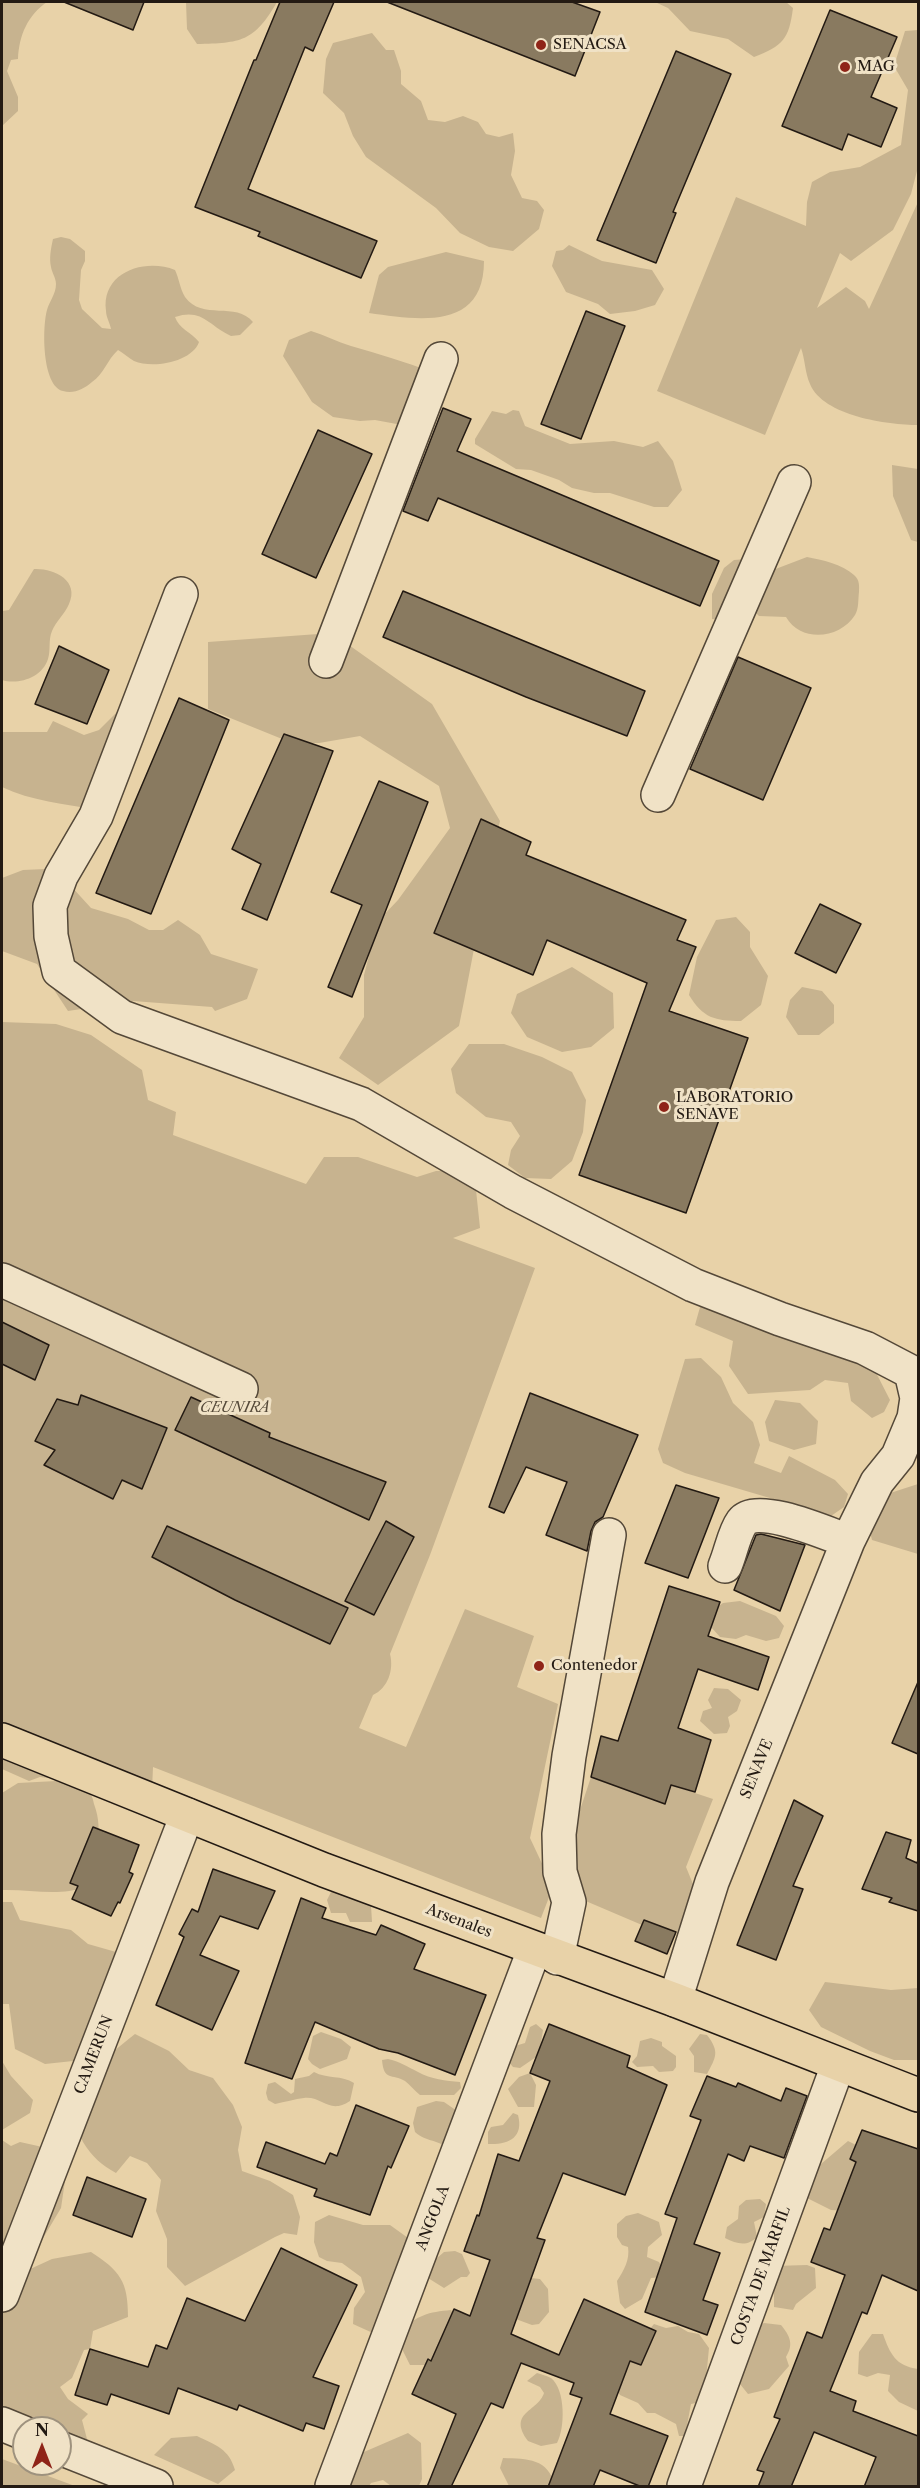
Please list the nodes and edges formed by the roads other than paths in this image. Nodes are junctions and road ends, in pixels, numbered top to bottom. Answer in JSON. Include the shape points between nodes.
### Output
{"nodes":[{"id":1,"x":441,"y":359,"type":"dead end"},
{"id":2,"x":794,"y":482,"type":"dead end"},
{"id":3,"x":181,"y":594,"type":"dead end"},
{"id":4,"x":326,"y":662,"type":"dead end"},
{"id":5,"x":658,"y":795,"type":"dead end"},
{"id":6,"x":2,"y":1280,"type":"edge"},
{"id":7,"x":241,"y":1389,"type":"dead end"},
{"id":8,"x":908,"y":1457,"type":"edge"},
{"id":9,"x":609,"y":1535,"type":"dead end"},
{"id":10,"x":849,"y":1541,"type":"junction"},
{"id":11,"x":725,"y":1566,"type":"dead end"},
{"id":12,"x":2,"y":1740,"type":"edge"},
{"id":13,"x":187,"y":1815,"type":"junction"},
{"id":14,"x":546,"y":1954,"type":"junction"},
{"id":15,"x":675,"y":2000,"type":"junction"},
{"id":16,"x":838,"y":2065,"type":"junction"},
{"id":17,"x":918,"y":2095,"type":"edge"},
{"id":18,"x":2,"y":2295,"type":"edge"},
{"id":19,"x":72,"y":2453,"type":"edge"},
{"id":20,"x":156,"y":2487,"type":"edge"},
{"id":21,"x":332,"y":2487,"type":"edge"},
{"id":22,"x":684,"y":2487,"type":"edge"}],
"edges":[{"from":1,"to":4,"type":"street"},
{"from":2,"to":5,"type":"street"},
{"from":3,"to":8,"type":"street","name":"SENAVE","via":[[96,816],[61,876],[50,906],[51,936],[59,971],[122,1017],[362,1104],[513,1192],[693,1285],[865,1348],[910,1372],[917,1398]]},
{"from":6,"to":7,"type":"street"},
{"from":8,"to":10,"type":"street","name":"SENAVE","via":[[877,1482]]},
{"from":9,"to":14,"type":"street","via":[[569,1756],[559,1834],[560,1872],[569,1902]]},
{"from":10,"to":11,"type":"street","via":[[768,1514],[752,1514],[743,1521]]},
{"from":10,"to":15,"type":"street","name":"SENAVE","via":[[712,1882]]},
{"from":12,"to":13,"type":"main road","name":"Arsenales"},
{"from":13,"to":14,"type":"main road","name":"Arsenales"},
{"from":13,"to":18,"type":"street","name":"CAMERUN"},
{"from":14,"to":15,"type":"main road","name":"Arsenales"},
{"from":14,"to":21,"type":"street","name":"ANGOLA"},
{"from":15,"to":16,"type":"main road","name":"Arsenales"},
{"from":16,"to":17,"type":"main road","name":"Arsenales"},
{"from":16,"to":22,"type":"street","name":"COSTA DE MARFIL"},
{"from":19,"to":20,"type":"street"}]}
